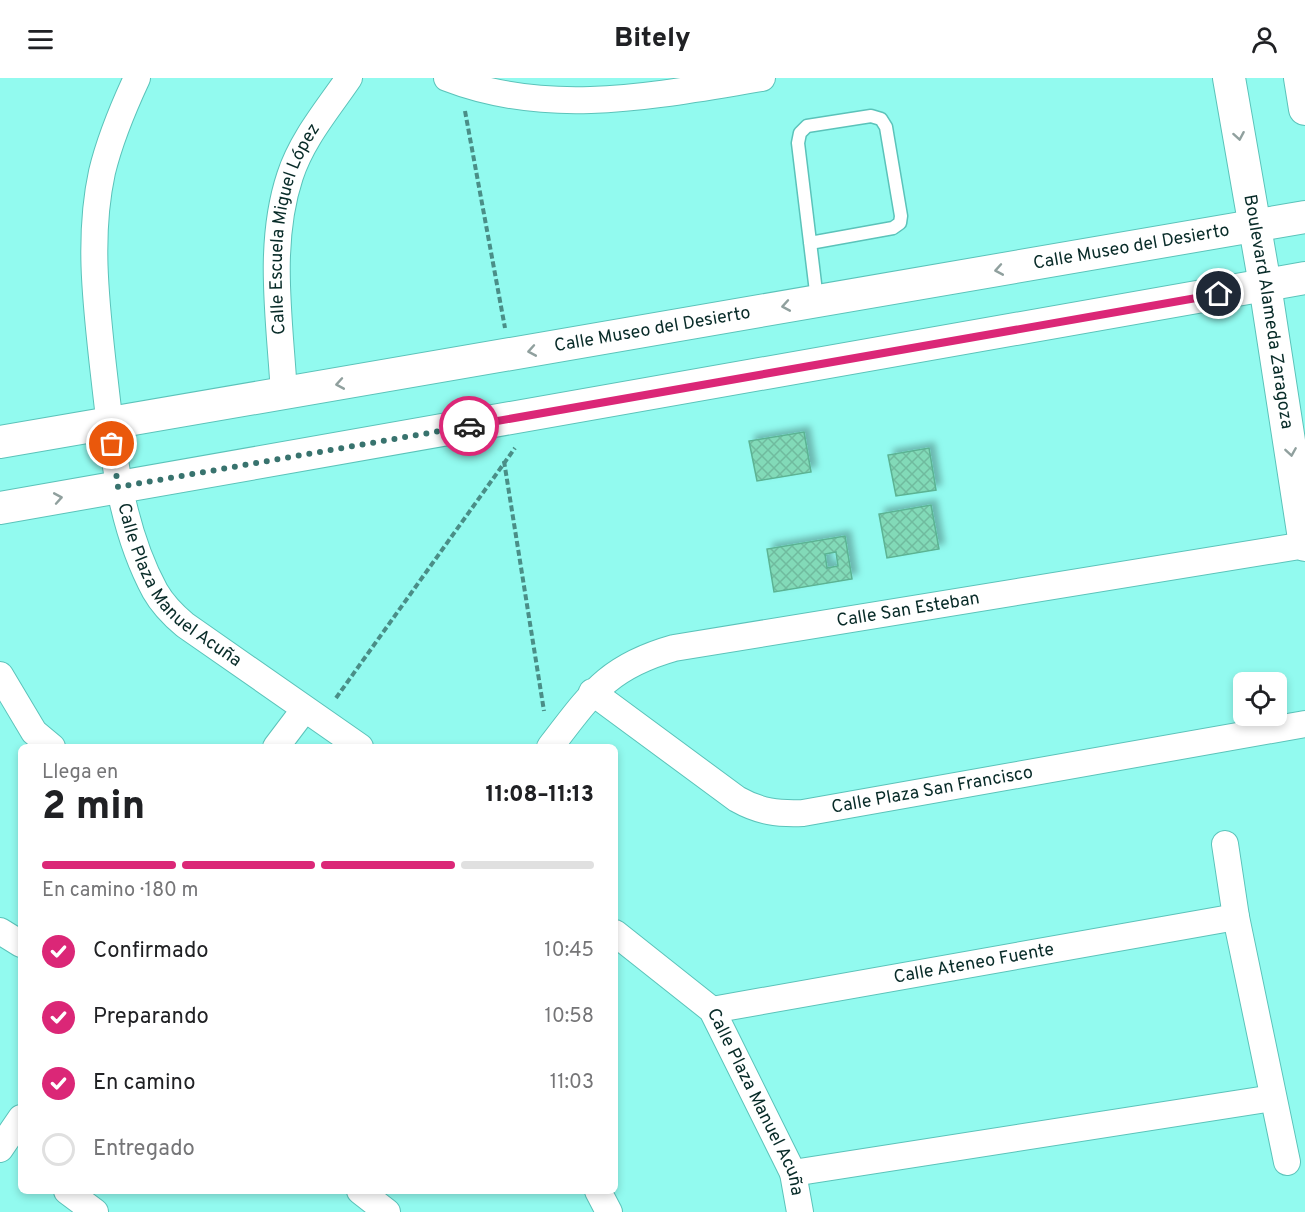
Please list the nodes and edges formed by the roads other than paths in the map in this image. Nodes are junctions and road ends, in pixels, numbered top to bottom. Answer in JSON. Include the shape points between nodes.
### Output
{"nodes":[{"id":1,"x":137,"y":78,"type":"edge"},
{"id":2,"x":349,"y":78,"type":"edge"},
{"id":3,"x":762,"y":78,"type":"edge"},
{"id":4,"x":1229,"y":78,"type":"edge"},
{"id":5,"x":1299,"y":78,"type":"edge"},
{"id":6,"x":454,"y":81,"type":"edge"},
{"id":7,"x":1305,"y":109,"type":"edge"},
{"id":8,"x":1305,"y":217,"type":"edge"},
{"id":9,"x":1255,"y":226,"type":"junction"},
{"id":10,"x":810,"y":243,"type":"junction"},
{"id":11,"x":1305,"y":278,"type":"edge"},
{"id":12,"x":1265,"y":285,"type":"junction"},
{"id":13,"x":818,"y":301,"type":"junction"},
{"id":14,"x":284,"y":394,"type":"junction"},
{"id":15,"x":110,"y":423,"type":"junction"},
{"id":16,"x":0,"y":442,"type":"edge"},
{"id":17,"x":118,"y":487,"type":"junction"},
{"id":18,"x":0,"y":508,"type":"edge"},
{"id":19,"x":1305,"y":545,"type":"edge"},
{"id":20,"x":0,"y":675,"type":"edge"},
{"id":21,"x":592,"y":692,"type":"junction"},
{"id":22,"x":312,"y":715,"type":"junction"},
{"id":23,"x":1305,"y":724,"type":"edge"},
{"id":24,"x":49,"y":744,"type":"edge"},
{"id":25,"x":279,"y":744,"type":"edge"},
{"id":26,"x":356,"y":744,"type":"edge"},
{"id":27,"x":552,"y":744,"type":"edge"},
{"id":28,"x":1226,"y":844,"type":"dead end"},
{"id":29,"x":1236,"y":917,"type":"junction"},
{"id":30,"x":0,"y":932,"type":"edge"},
{"id":31,"x":618,"y":935,"type":"edge"},
{"id":32,"x":18,"y":942,"type":"edge"},
{"id":33,"x":712,"y":1010,"type":"junction"},
{"id":34,"x":1273,"y":1098,"type":"junction"},
{"id":35,"x":18,"y":1124,"type":"edge"},
{"id":36,"x":6,"y":1148,"type":"edge"},
{"id":37,"x":1287,"y":1162,"type":"dead end"},
{"id":38,"x":793,"y":1173,"type":"junction"},
{"id":39,"x":71,"y":1194,"type":"edge"},
{"id":40,"x":364,"y":1194,"type":"edge"},
{"id":41,"x":600,"y":1194,"type":"edge"},
{"id":42,"x":95,"y":1212,"type":"edge"},
{"id":43,"x":387,"y":1212,"type":"edge"},
{"id":44,"x":609,"y":1212,"type":"edge"},
{"id":45,"x":800,"y":1212,"type":"edge"}],
"edges":[{"from":1,"to":15,"type":"street","name":"Calle Plaza Manuel Acuña","via":[[118,117],[102,173],[96,226],[94,282]]},
{"from":2,"to":14,"type":"street","name":"Calle Escuela Miguel López","via":[[309,136],[291,174],[280,215],[277,256]]},
{"from":3,"to":6,"type":"street","via":[[638,99],[573,102],[516,97]]},
{"from":4,"to":9,"type":"street","name":"Boulevard Alameda Zaragoza","one_way":true},
{"from":5,"to":7,"type":"street"},
{"from":8,"to":9,"type":"street","name":"Calle Museo del Desierto"},
{"from":9,"to":12,"type":"street","name":"Boulevard Alameda Zaragoza"},
{"from":9,"to":13,"type":"street","name":"Calle Museo del Desierto","one_way":true},
{"from":10,"to":10,"type":"lane","via":[[800,133],[807,126],[871,116],[881,119],[886,127],[900,223],[893,228]]},
{"from":10,"to":13,"type":"lane"},
{"from":11,"to":12,"type":"street"},
{"from":12,"to":17,"type":"street"},
{"from":12,"to":19,"type":"street","name":"Boulevard Alameda Zaragoza","one_way":true},
{"from":13,"to":14,"type":"street","name":"Calle Museo del Desierto","one_way":true},
{"from":14,"to":15,"type":"street","name":"Calle Museo del Desierto"},
{"from":15,"to":16,"type":"street","name":"Calle Museo del Desierto"},
{"from":15,"to":17,"type":"street","name":"Calle Plaza Manuel Acuña"},
{"from":18,"to":17,"type":"street","one_way":true},
{"from":17,"to":22,"type":"street","name":"Calle Plaza Manuel Acuña","via":[[146,572],[168,609]]},
{"from":19,"to":21,"type":"street","name":"Calle San Esteban","via":[[674,648],[642,657]]},
{"from":20,"to":24,"type":"street","via":[[27,723]]},
{"from":21,"to":23,"type":"street","name":"Calle Plaza San Francisco","via":[[737,799],[756,810],[778,814],[803,813]]},
{"from":21,"to":27,"type":"street","name":"Calle San Esteban"},
{"from":22,"to":25,"type":"street"},
{"from":22,"to":26,"type":"street","name":"Calle Plaza Manuel Acuña"},
{"from":28,"to":29,"type":"street"},
{"from":29,"to":33,"type":"street","name":"Calle Ateneo Fuente"},
{"from":29,"to":34,"type":"street"},
{"from":30,"to":32,"type":"street"},
{"from":31,"to":33,"type":"street","name":"Calle Plaza Manuel Acuña"},
{"from":33,"to":38,"type":"street","name":"Calle Plaza Manuel Acuña"},
{"from":34,"to":37,"type":"street"},
{"from":34,"to":38,"type":"street"},
{"from":35,"to":36,"type":"street"},
{"from":38,"to":45,"type":"street","name":"Calle Plaza Manuel Acuña"},
{"from":39,"to":42,"type":"street"},
{"from":40,"to":43,"type":"street"},
{"from":41,"to":44,"type":"street"}]}
